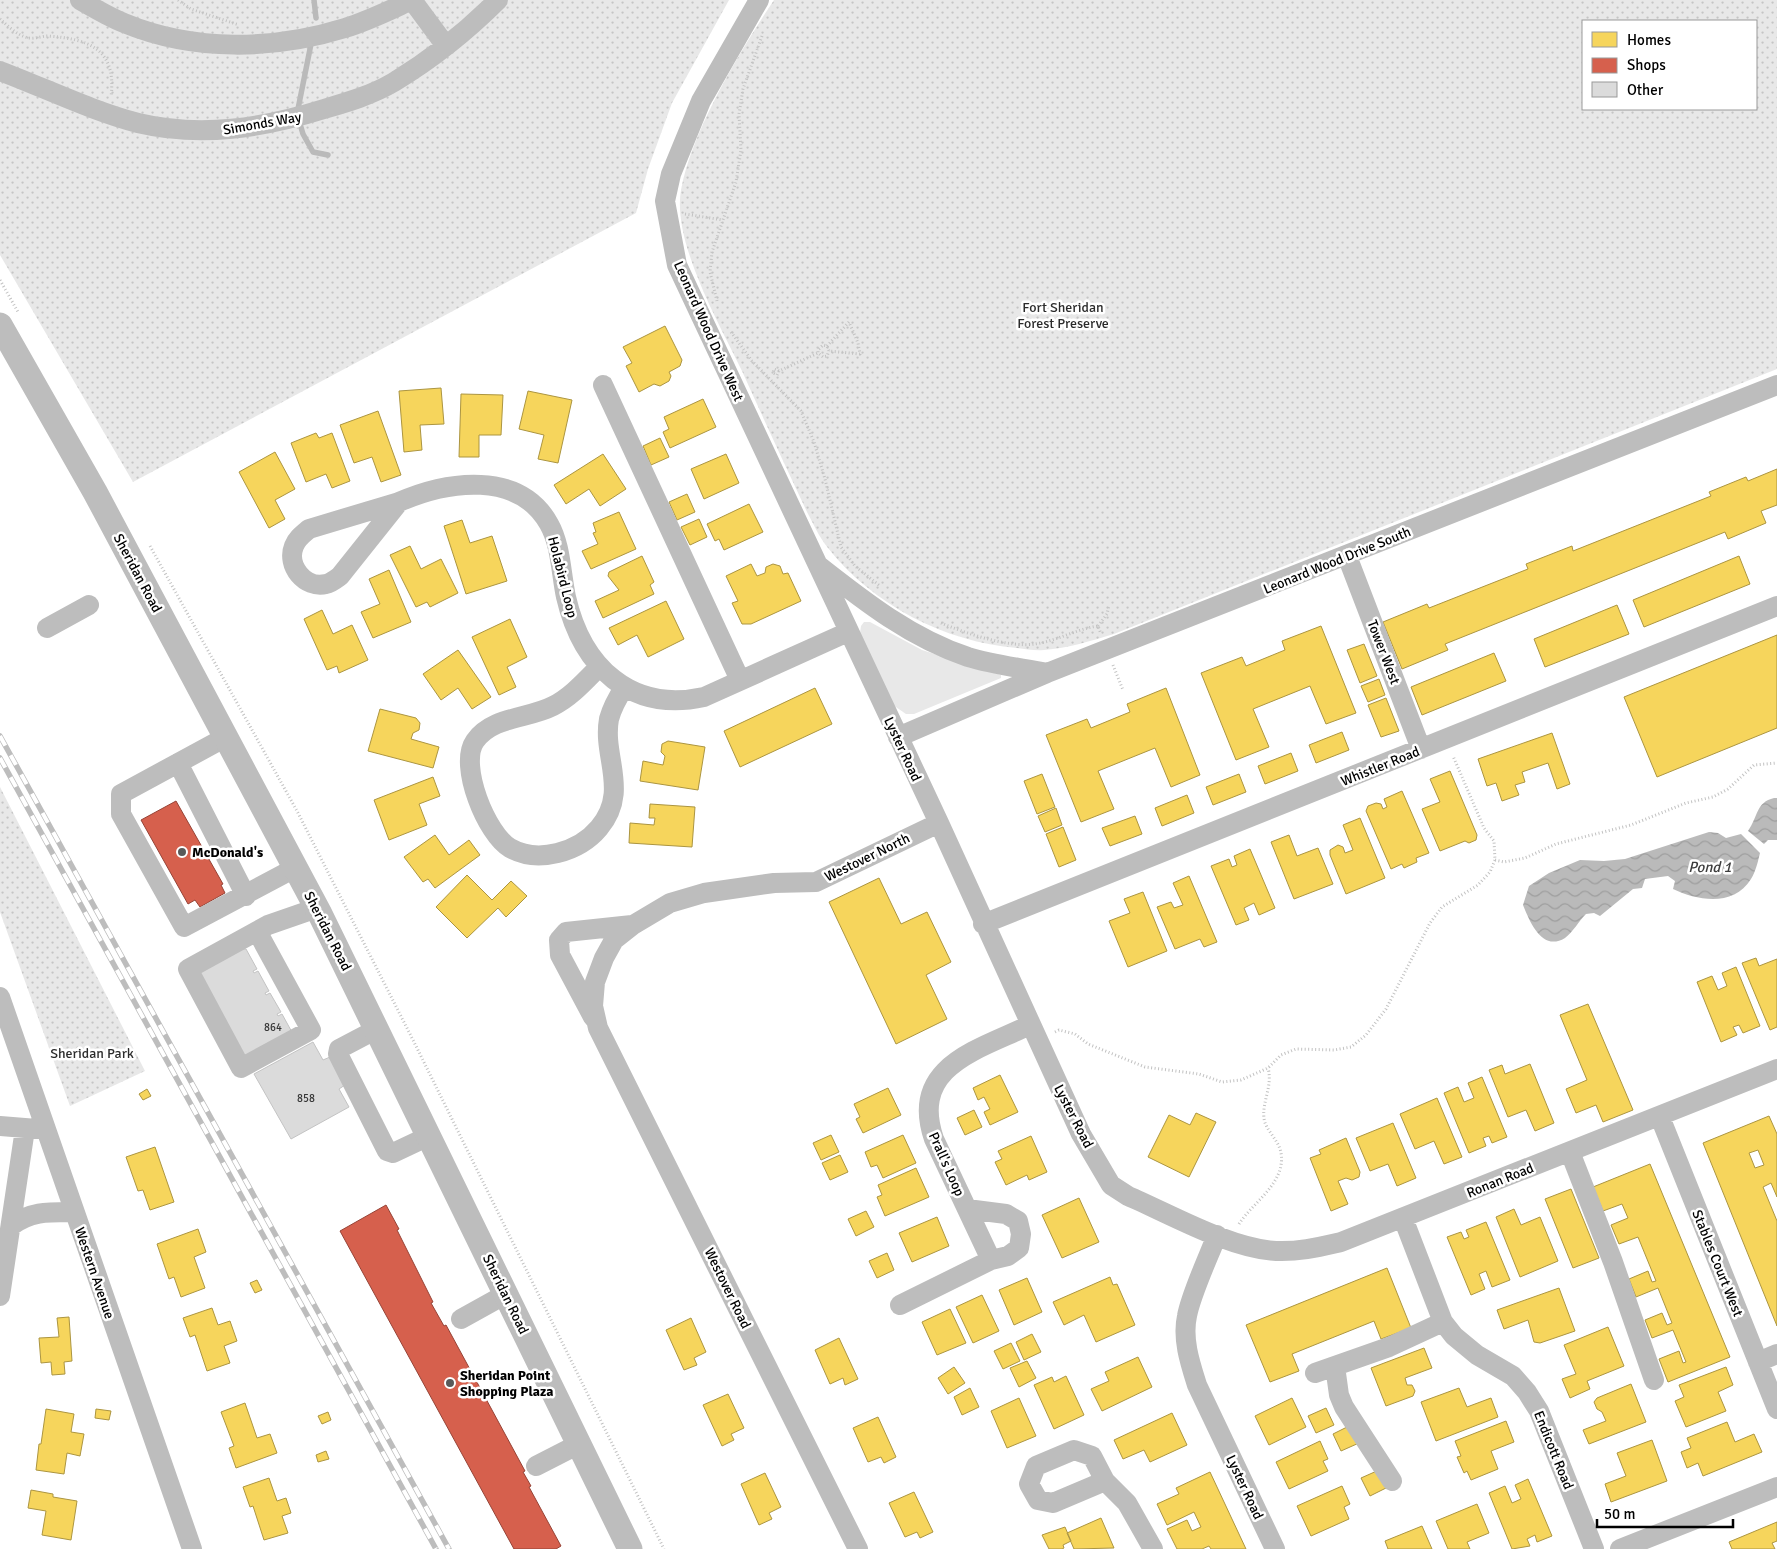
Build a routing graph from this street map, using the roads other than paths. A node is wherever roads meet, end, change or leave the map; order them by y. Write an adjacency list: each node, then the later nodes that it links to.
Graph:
1 (80, 0): 2 (street)
2 (412, 0): 5 (street)
3 (498, 0): 5 (street, Simonds Way)
4 (759, 0): 12 (street, Leonard Wood Drive West)
5 (446, 46): 6 (street, Simonds Way)
6 (0, 71)
7 (0, 325): 21 (main road, Sheridan Road)
8 (603, 384): 19 (street)
9 (1777, 385): 11 (street, Leonard Wood Drive South)
10 (399, 502): 10 (street, Holabird Loop); 17 (street, Holabird Loop)
11 (1347, 556): 18 (street, Leonard Wood Drive South); 23 (street, Tower West)
12 (816, 564): 16 (street, Leonard Wood Drive West); 18 (street)
13 (89, 605): 15 (street)
14 (1777, 606): 23 (street, Whistler Road)
15 (47, 628)
16 (848, 632): 19 (street, Holabird Loop); 22 (street, Lyster Road)
17 (599, 667): 20 (street, Holabird Loop); 20 (street)
18 (1048, 674): 22 (street, Leonard Wood Drive South)
19 (740, 680): 20 (street, Holabird Loop)
20 (624, 688)
21 (226, 737): 24 (street); 26 (main road, Sheridan Road)
22 (898, 737): 25 (street, Lyster Road)
23 (1421, 749): 30 (street, Whistler Road)
24 (178, 763): 28 (street); 28 (street)
25 (939, 823): 27 (street, Westover North); 30 (street, Lyster Road)
26 (296, 868): 28 (street); 29 (main road, Sheridan Road)
27 (704, 893): 31 (street, Westover Road)
28 (246, 896)
29 (317, 908): 32 (street); 36 (main road, Sheridan Road)
30 (983, 924): 34 (street, Lyster Road)
31 (633, 925): 35 (street, Westover Road); 35 (street, Westover Road)
32 (256, 931): 32 (street)
33 (0, 997): 41 (street, Western Avenue)
34 (1030, 1025): 44 (street, Prall's Loop); 48 (street, Lyster Road)
35 (598, 1028): 68 (street, Westover Road)
36 (377, 1030): 42 (main road, Sheridan Road); 42 (street)
37 (1777, 1069): 38 (street, Ronan Road)
38 (1660, 1117): 43 (street, Ronan Road); 56 (street, Stables Court West)
39 (0, 1126): 40 (street)
40 (25, 1129): 41 (street); 47 (street)
41 (47, 1130): 45 (street, Western Avenue)
42 (429, 1136): 50 (main road, Sheridan Road)
43 (1570, 1152): 46 (street, Ronan Road); 59 (street)
44 (967, 1209): 49 (street, Prall's Loop); 49 (street, Prall's Loop)
45 (74, 1212): 47 (street); 66 (street, Western Avenue)
46 (1403, 1218): 48 (street, Ronan Road); 54 (street, Endicott Road)
47 (11, 1226): 51 (street)
48 (1223, 1238): 70 (street, Lyster Road)
49 (991, 1260): 52 (street, Prall's Loop)
50 (506, 1294): 53 (street); 61 (main road, Sheridan Road)
51 (0, 1296)
52 (900, 1304)
53 (461, 1319)
54 (1443, 1322): 57 (street); 71 (street, Endicott Road)
55 (1777, 1354): 56 (street)
56 (1758, 1362): 60 (street, Stables Court West)
57 (1335, 1366): 58 (street); 64 (street)
58 (1315, 1373)
59 (1654, 1380)
60 (1777, 1409)
61 (579, 1444): 62 (street); 67 (main road, Sheridan Road)
62 (536, 1466)
63 (1105, 1481): 69 (street)
64 (1392, 1481)
65 (1777, 1487): 72 (street)
66 (192, 1549)
67 (630, 1549)
68 (858, 1549)
69 (1153, 1549)
70 (1275, 1549)
71 (1594, 1549)
72 (1620, 1549)

